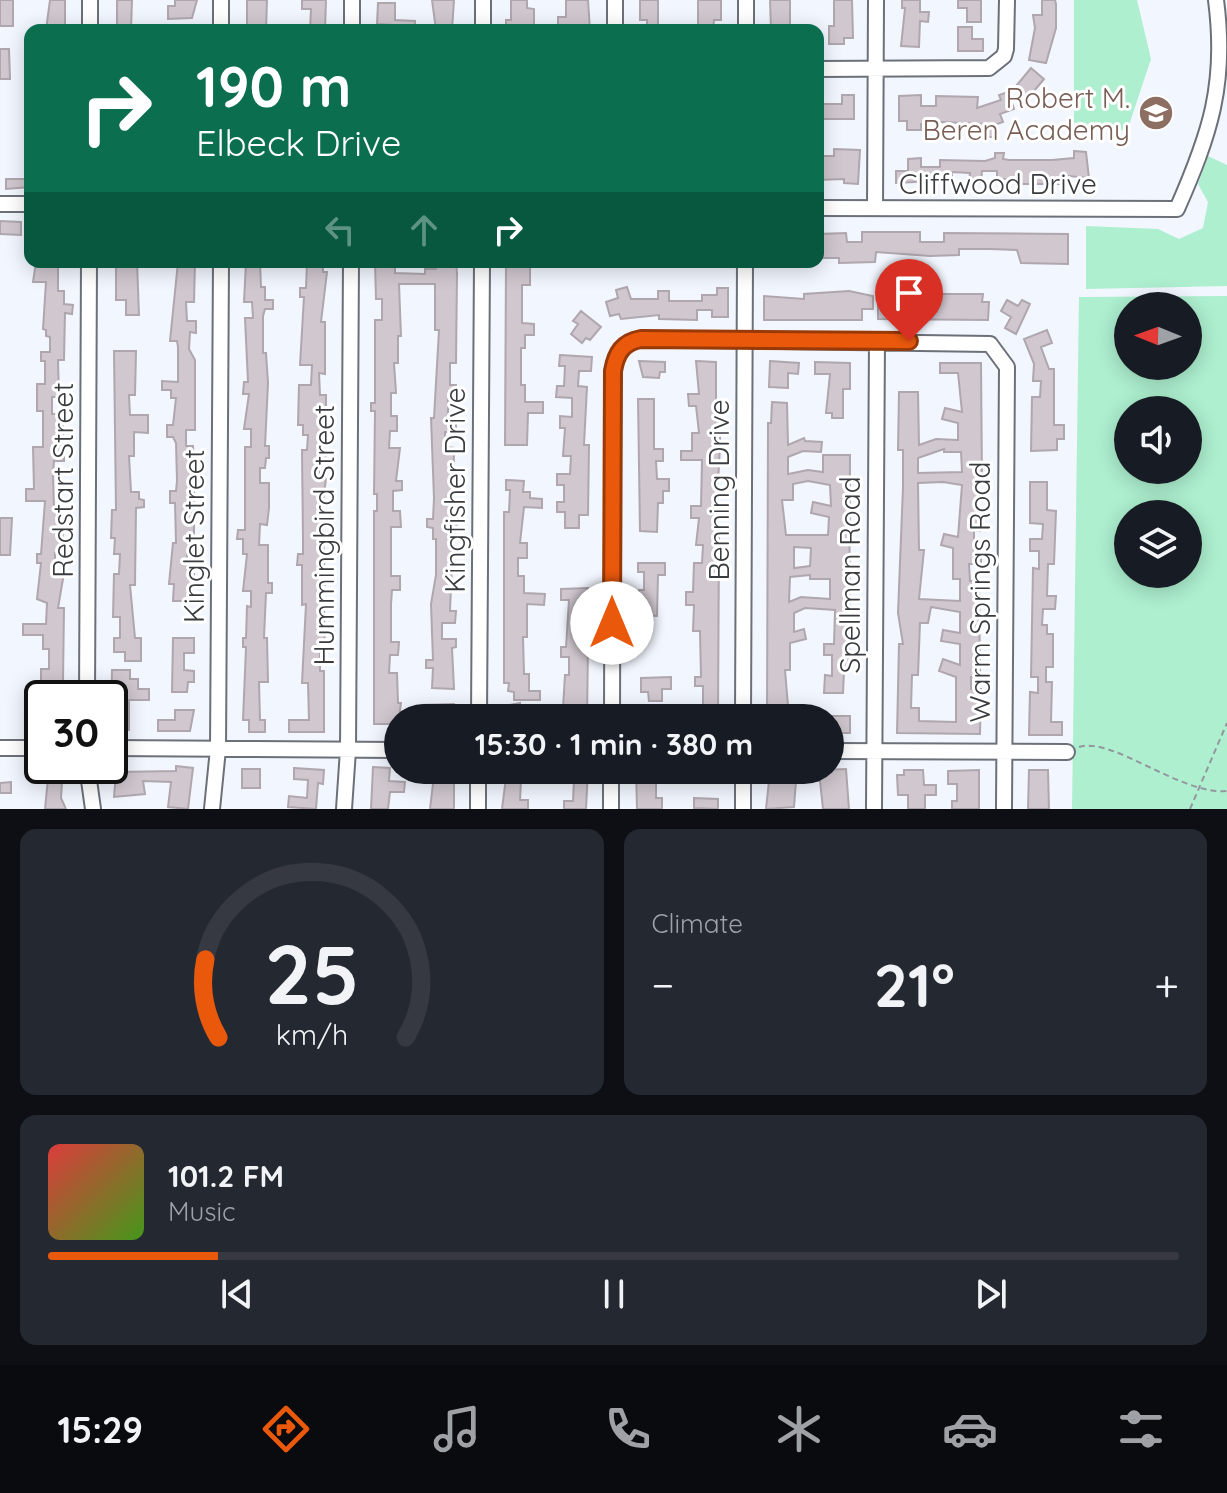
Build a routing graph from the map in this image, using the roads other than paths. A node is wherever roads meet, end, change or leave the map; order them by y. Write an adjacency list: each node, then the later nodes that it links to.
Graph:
1 (90, 0): 10 (street)
2 (221, 0): 11 (street)
3 (352, 0): 12 (street)
4 (483, 0): 13 (street)
5 (615, 0): 14 (street)
6 (746, 0): 15 (street)
7 (876, 0): 17 (street)
8 (1007, 0): 17 (street)
9 (1216, 0): 21 (street, Cliffwood Drive)
10 (90, 24)
11 (221, 24)
12 (352, 24)
13 (483, 24)
14 (615, 24)
15 (746, 24)
16 (824, 69): 17 (street)
17 (876, 70): 21 (street)
18 (0, 204): 19 (street)
19 (24, 204)
20 (824, 208): 21 (street, Cliffwood Drive)
21 (875, 208)
22 (89, 268): 29 (street, Redstart Street)
23 (221, 268): 36 (street, Kinglet Street)
24 (351, 268): 37 (street, Hummingbird Street)
25 (482, 268): 30 (street, Kingfisher Drive)
26 (745, 268): 27 (street, Benning Drive)
27 (745, 341): 28 (street); 31 (street); 32 (street, Benning Drive)
28 (877, 341): 40 (street, Spellman Road); 41 (street, Warm Springs Road)
29 (87, 680)
30 (479, 704)
31 (612, 704)
32 (743, 704)
33 (0, 748): 34 (street)
34 (24, 748)
35 (128, 748): 36 (street)
36 (218, 749): 37 (street); 48 (street, Kinglet Street)
37 (348, 750): 38 (street); 49 (street, Hummingbird Street)
38 (384, 750)
39 (844, 751): 40 (street)
40 (874, 751): 41 (street); 53 (street, Spellman Road)
41 (1004, 752): 42 (street); 54 (street, Warm Springs Road)
42 (1067, 752)
43 (90, 784): 47 (street)
44 (478, 784): 50 (street)
45 (611, 784): 51 (street)
46 (743, 784): 52 (street)
47 (93, 809)
48 (212, 809)
49 (344, 809)
50 (478, 809)
51 (611, 809)
52 (743, 809)
53 (874, 809)
54 (1004, 809)

